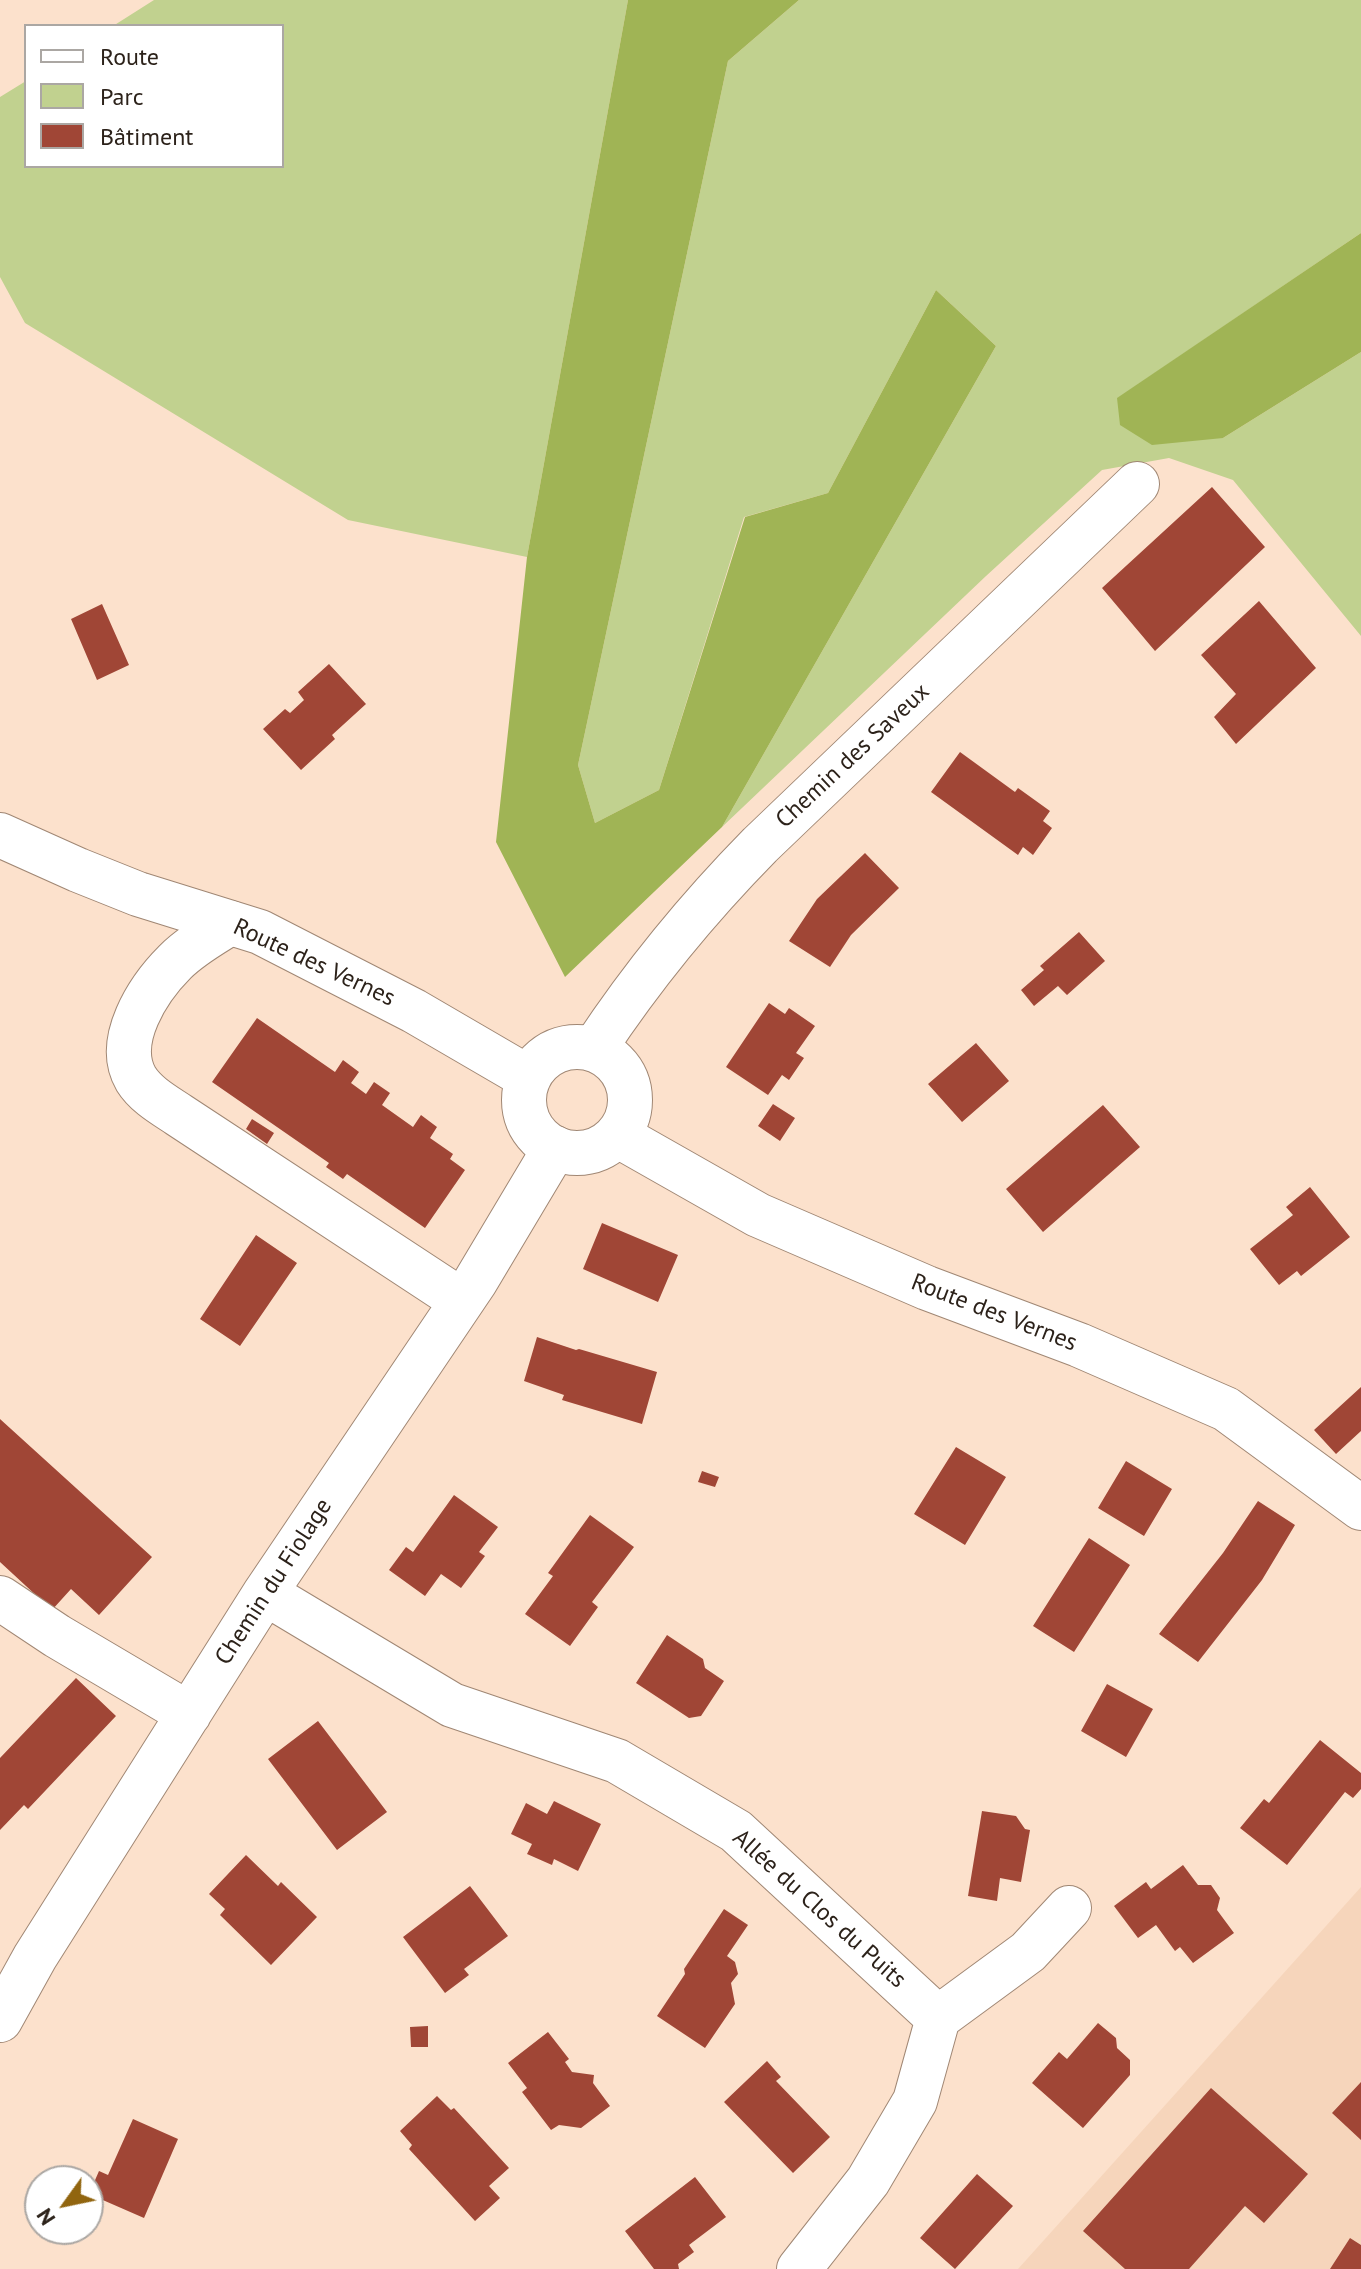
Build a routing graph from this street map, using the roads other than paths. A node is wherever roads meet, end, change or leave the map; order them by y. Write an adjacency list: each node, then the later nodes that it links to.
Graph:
1 (1137, 484): 5 (street, Chemin des Saveux)
2 (0, 812): 4 (street)
3 (0, 835): 4 (street, Route des Vernes)
4 (245, 928): 6 (street, Route des Vernes); 9 (street)
5 (594, 1049): 6 (street); 7 (street)
6 (529, 1078): 8 (street)
7 (617, 1135): 8 (street); 10 (street, Route des Vernes)
8 (555, 1148): 9 (street, Chemin du Fiolage)
9 (462, 1301): 11 (street, Chemin du Fiolage)
10 (1361, 1508)
11 (265, 1593): 13 (street, Chemin du Fiolage); 15 (street, Allée du Clos du Puits)
12 (0, 1598): 13 (street)
13 (189, 1714): 16 (street, Chemin du Fiolage)
14 (1069, 1908): 15 (street)
15 (938, 2018): 17 (street)
16 (0, 2020)
17 (799, 2269)

